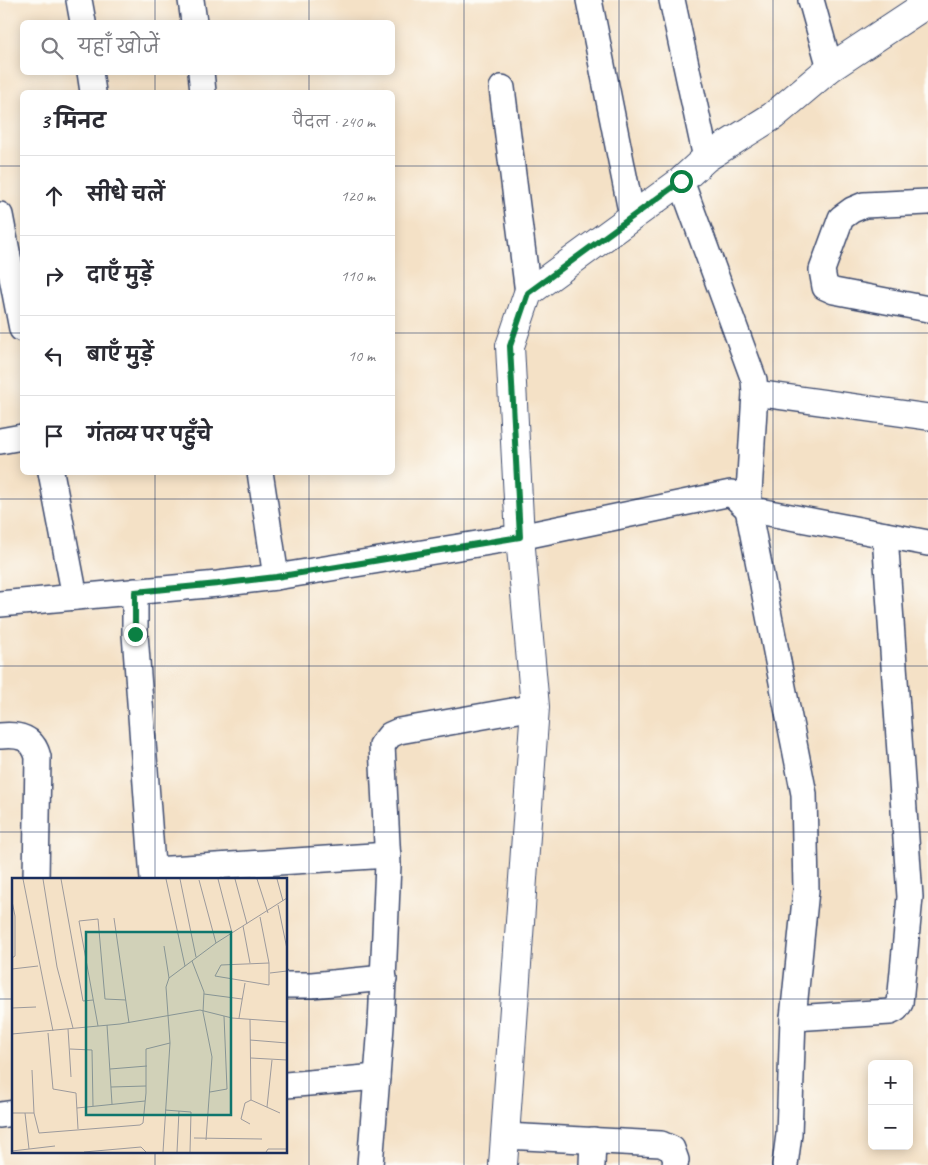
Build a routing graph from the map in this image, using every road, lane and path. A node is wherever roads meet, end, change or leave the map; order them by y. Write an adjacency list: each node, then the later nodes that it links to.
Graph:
1 (80, 0): 7 (street)
2 (192, 0): 8 (street)
3 (589, 0): 19 (street)
4 (672, 0): 15 (street)
5 (811, 0): 9 (street)
6 (928, 3): 9 (street)
7 (83, 20)
8 (194, 20)
9 (830, 68): 15 (street)
10 (90, 75): 13 (street)
11 (200, 75): 14 (street)
12 (502, 88): 20 (street)
13 (92, 90)
14 (203, 90)
15 (706, 158): 16 (street)
16 (681, 181): 19 (street); 23 (street)
17 (928, 202): 21 (street)
18 (0, 215): 22 (street)
19 (632, 216): 20 (street)
20 (528, 293): 31 (street)
21 (928, 309)
22 (20, 319)
23 (755, 393): 24 (street); 29 (street)
24 (928, 417)
25 (20, 437): 26 (street)
26 (0, 441)
27 (52, 475): 35 (street)
28 (260, 475): 33 (street)
29 (748, 508): 30 (street); 31 (street); 44 (street)
30 (885, 535): 32 (street); 44 (street)
31 (520, 537): 33 (street); 37 (street)
32 (928, 543)
33 (276, 577): 34 (street)
34 (135, 592): 35 (street); 40 (street)
35 (75, 597): 36 (street)
36 (0, 604)
37 (535, 707): 39 (street); 47 (street)
38 (0, 736): 41 (street)
39 (388, 855): 40 (street); 42 (street)
40 (154, 874)
41 (36, 878)
42 (384, 978): 43 (street); 45 (street)
43 (288, 985)
44 (793, 1018): 53 (street)
45 (377, 1077): 46 (street); 49 (street)
46 (288, 1084)
47 (505, 1136): 48 (street); 50 (street)
48 (593, 1140): 51 (street); 52 (street)
49 (370, 1165)
50 (503, 1165)
51 (592, 1165)
52 (675, 1165)
53 (785, 1165)

